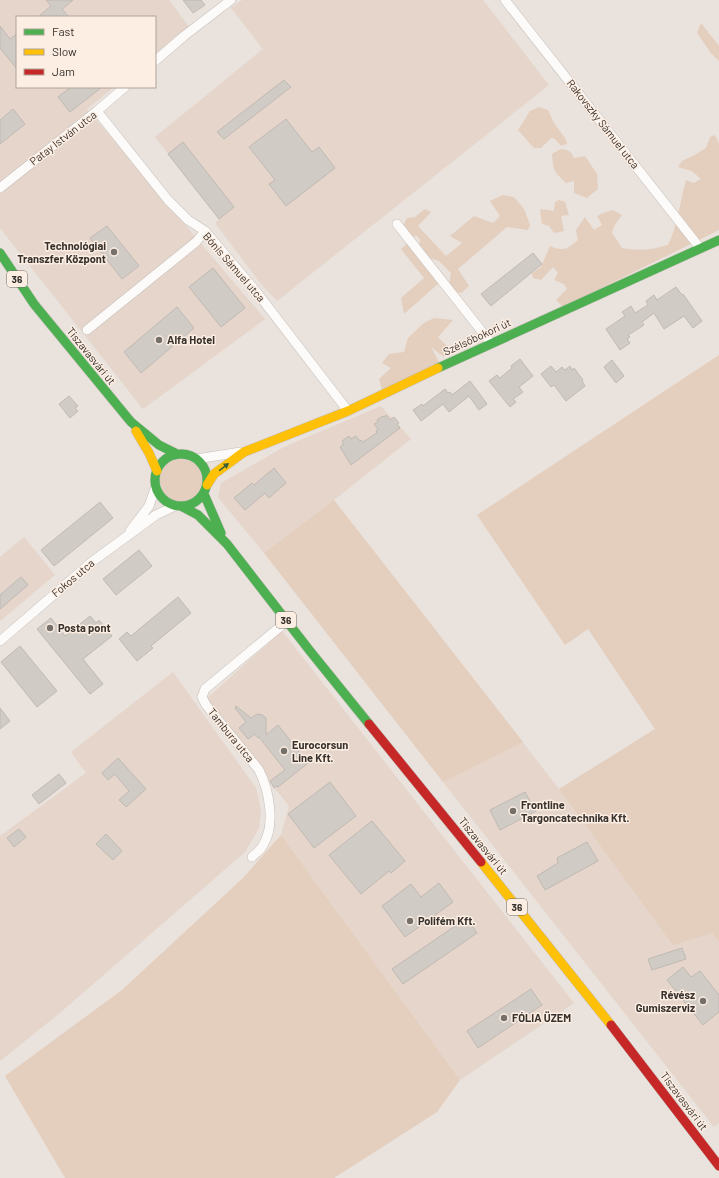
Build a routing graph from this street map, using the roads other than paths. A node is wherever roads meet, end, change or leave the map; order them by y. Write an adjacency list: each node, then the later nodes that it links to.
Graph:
1 (231, 0): 3 (street)
2 (504, 0): 10 (street, Rakovszky Sámuel utca)
3 (156, 60)
4 (124, 88): 5 (street, Patay István utca)
5 (97, 111): 6 (street, Patay István utca); 8 (street, Bónis Sámuel utca)
6 (0, 188)
7 (397, 224): 15 (street)
8 (205, 231): 14 (street); 16 (street, Bónis Sámuel utca)
9 (719, 240): 10 (main road, Szélsőbokori út)
10 (700, 248): 15 (main road, Szélsőbokori út)
11 (0, 253): 13 (main road, Tiszavasvári út / 36)
12 (0, 268): 13 (main road, Tiszavasvári út / 36)
13 (34, 304): 17 (main road, Tiszavasvári út / 36)
14 (87, 330)
15 (491, 343): 16 (main road, Szélsőbokori út)
16 (348, 411): 18 (main road, Szélsőbokori út)
17 (131, 422): 19 (main road, 36); 21 (main road, 36)
18 (244, 452): 20 (street); 23 (main road, Szélsőbokori út, one-way to 18)
19 (177, 454): 20 (main road, 36); 21 (main road)
20 (196, 459): 23 (main road, 36)
21 (157, 470): 22 (main road, 36)
22 (156, 486): 24 (main road, 36); 25 (street)
23 (205, 489): 24 (main road); 26 (main road, 36)
24 (178, 506): 25 (street, Fokos utca); 26 (main road, 36)
25 (125, 538): 28 (street, Fokos utca)
26 (226, 544): 27 (main road, Tiszavasvári út / 36)
27 (287, 621): 29 (street, Tambura utca); 30 (main road, Tiszavasvári út / 36)
28 (0, 641)
29 (252, 857)
30 (719, 1166)

